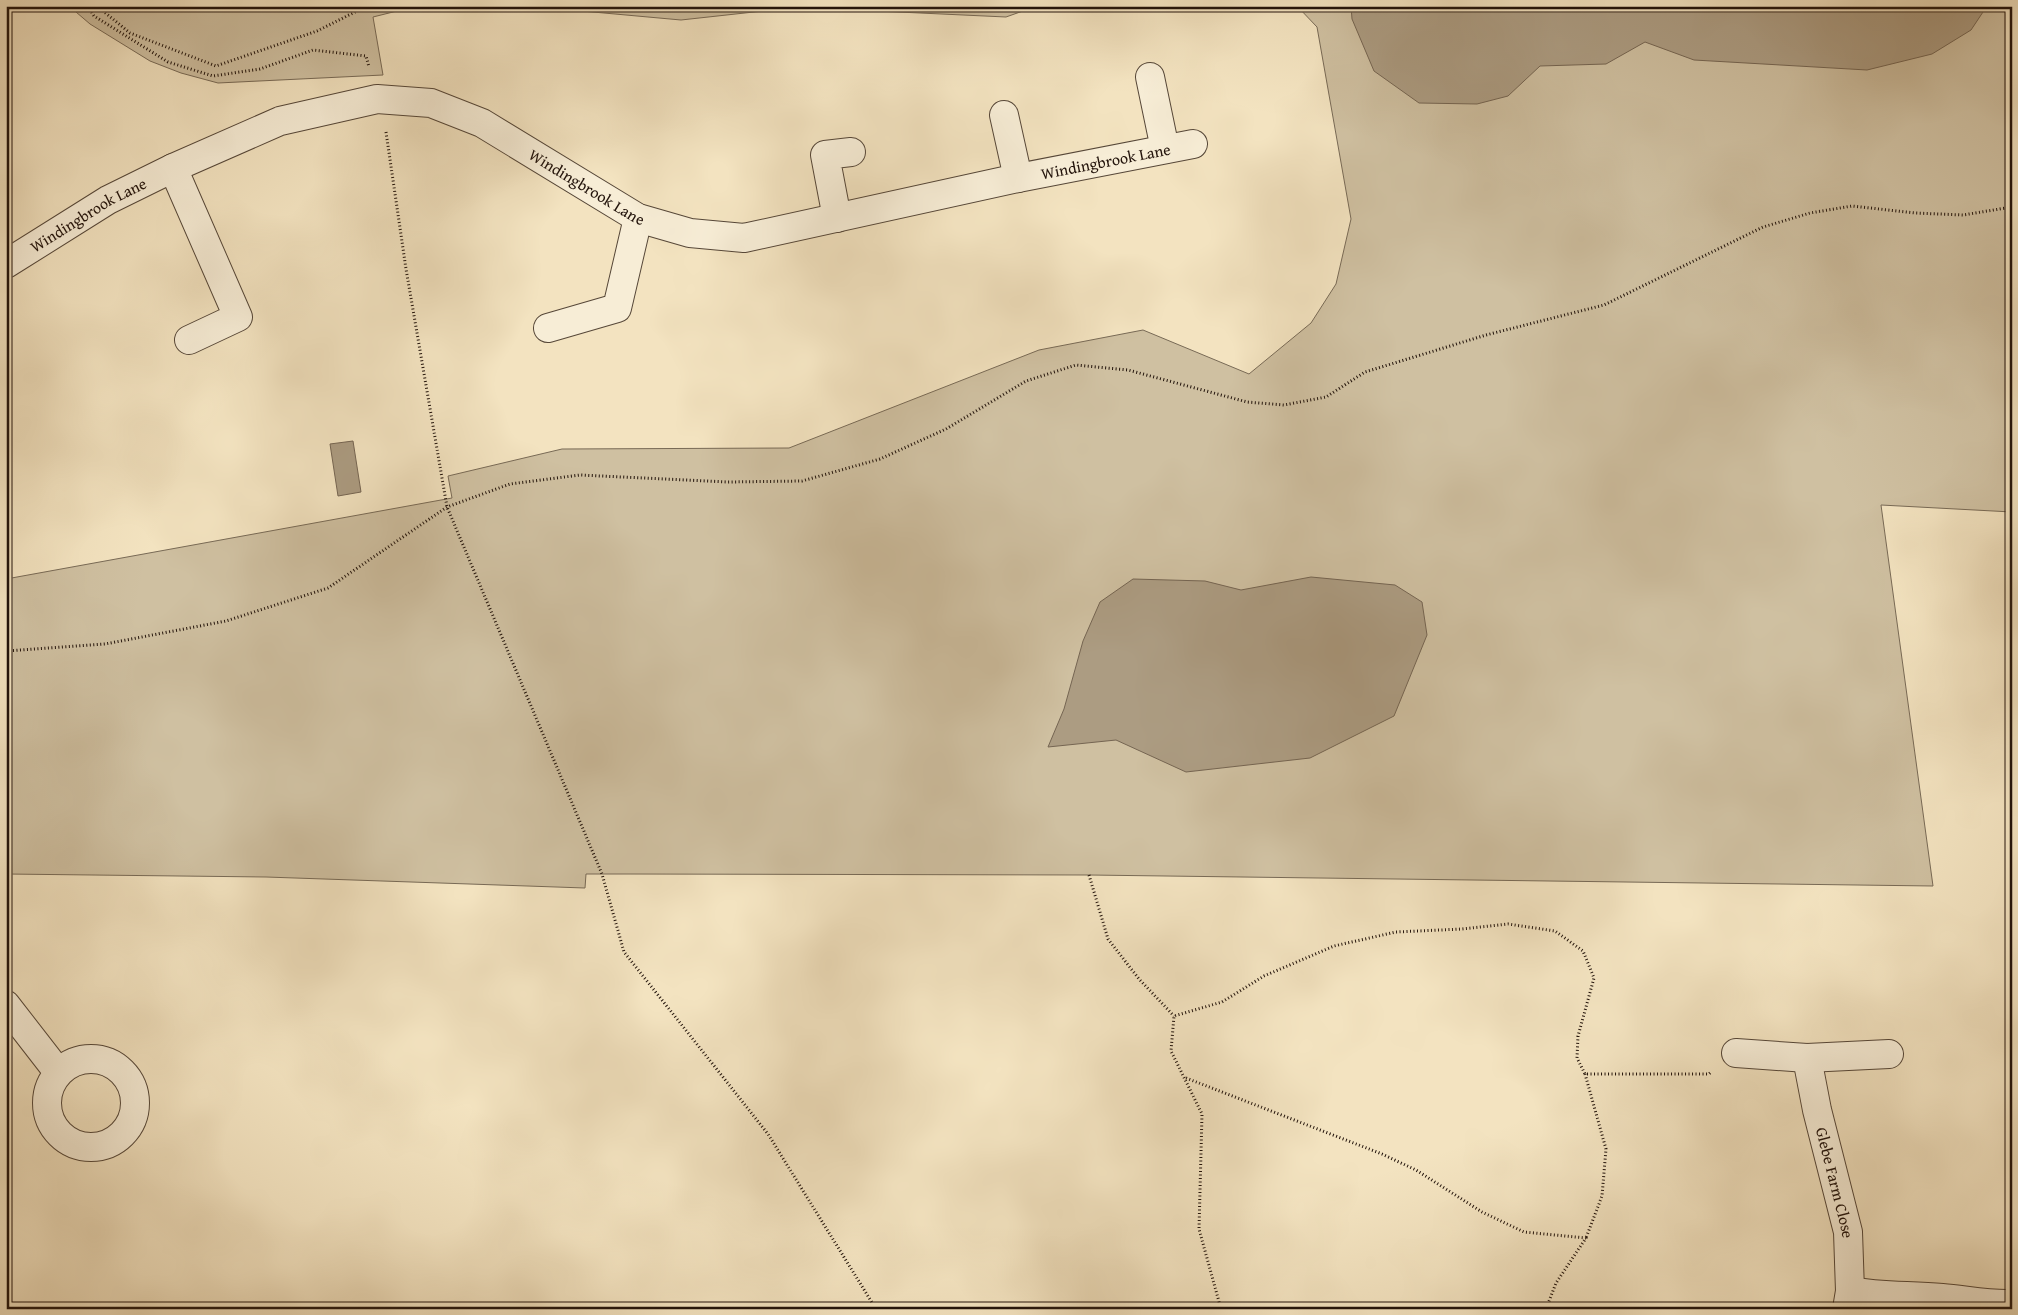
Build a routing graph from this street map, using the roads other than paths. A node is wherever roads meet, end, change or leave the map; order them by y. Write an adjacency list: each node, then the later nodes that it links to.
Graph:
1 (1150, 77): 4 (street)
2 (1004, 115): 7 (street, Windingbrook Lane)
3 (1193, 144): 4 (street, Windingbrook Lane)
4 (1165, 149): 7 (street, Windingbrook Lane)
5 (851, 152): 9 (street)
6 (173, 168): 8 (street, Windingbrook Lane); 10 (street, Windingbrook Lane); 12 (street)
7 (1018, 178): 9 (street, Windingbrook Lane)
8 (638, 218): 9 (street, Windingbrook Lane); 11 (street)
9 (837, 218)
10 (6, 264)
11 (548, 328)
12 (189, 340)
13 (6, 1005): 17 (street)
14 (1736, 1053): 16 (street)
15 (1889, 1054): 16 (street)
16 (1807, 1058): 18 (street, Glebe Farm Close)
17 (58, 1072)
18 (1848, 1300): 19 (street)
19 (2012, 1304)

